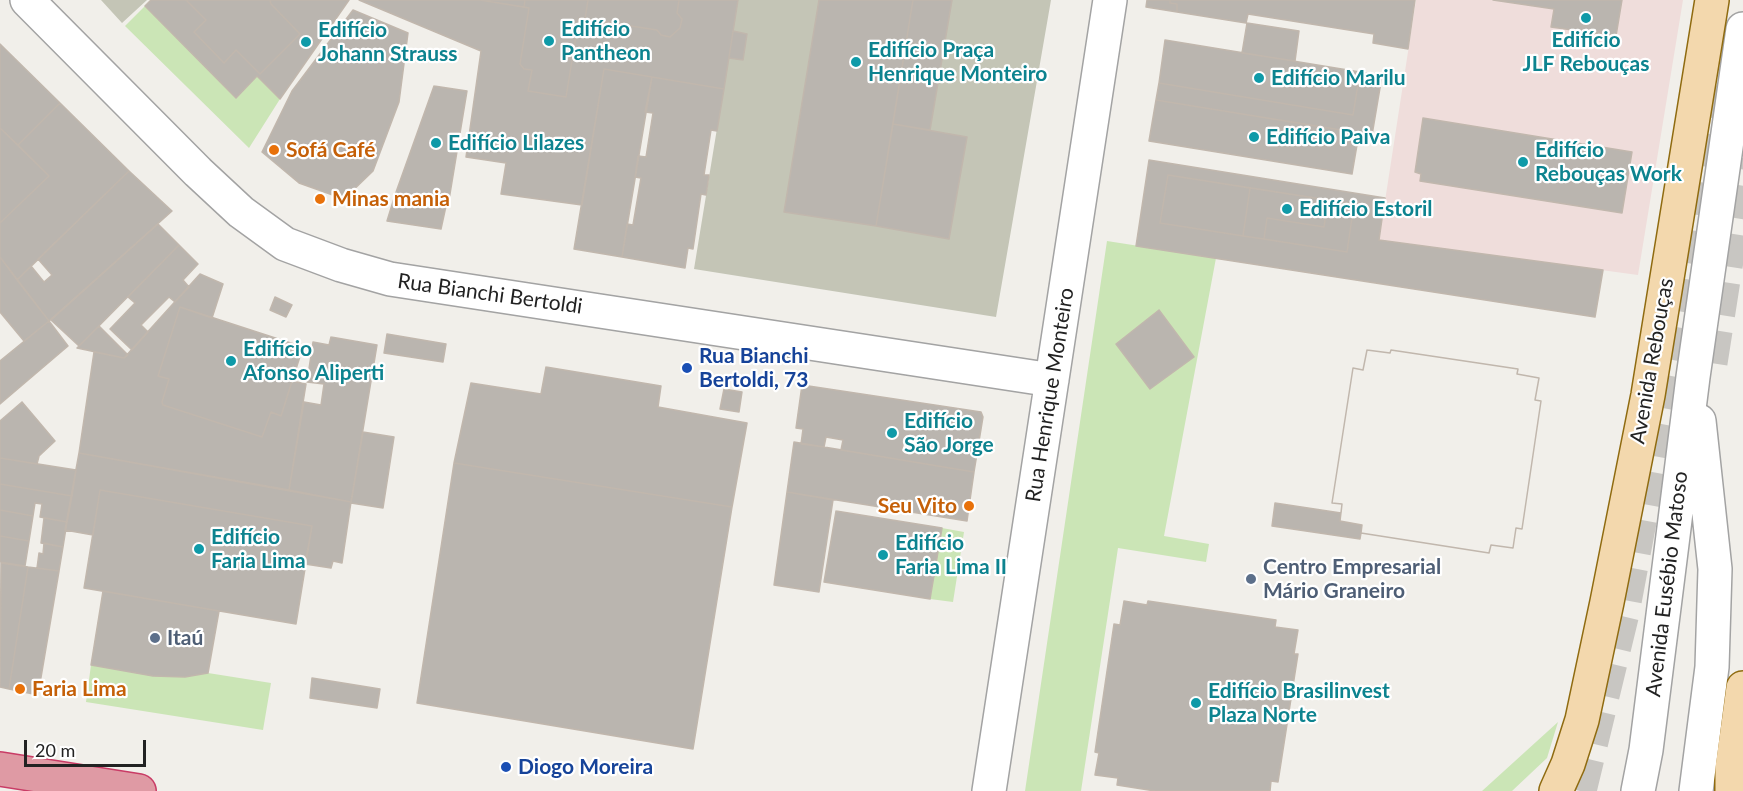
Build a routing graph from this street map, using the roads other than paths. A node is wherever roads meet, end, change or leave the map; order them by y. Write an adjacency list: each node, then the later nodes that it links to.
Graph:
1 (27, 0): 6 (street, Rua Bianchi Bertoldi)
2 (1110, 0): 6 (street, Rua Henrique Monteiro)
3 (1712, 0): 12 (main road, Avenida Rebouças)
4 (1743, 29): 5 (street, Avenida Eusébio Matoso)
5 (1693, 377): 13 (street, Avenida Eusébio Matoso); 14 (street, Avenida Eusébio Matoso)
6 (1052, 380): 11 (street, Rua Henrique Monteiro)
7 (1743, 688): 15 (main road)
8 (0, 770): 9 (highway)
9 (88, 787): 10 (highway)
10 (140, 791)
11 (989, 791)
12 (1556, 791)
13 (1638, 791)
14 (1696, 791)
15 (1732, 791)

